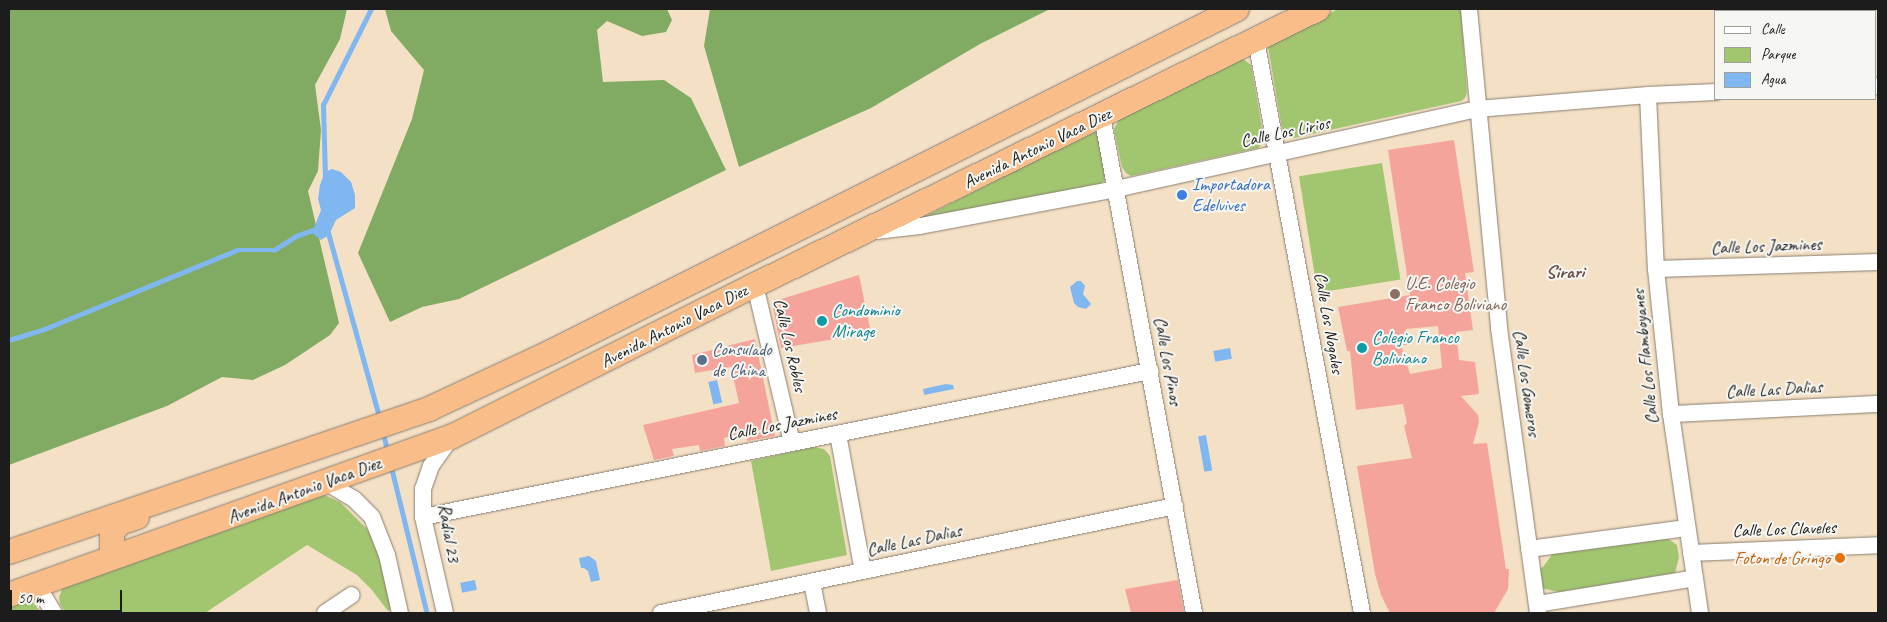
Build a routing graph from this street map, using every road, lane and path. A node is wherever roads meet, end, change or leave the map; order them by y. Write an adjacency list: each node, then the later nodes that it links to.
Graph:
1 (1237, 9): 14 (highway, Avenida Antonio Vaca Diez)
2 (1318, 9): 4 (highway, Avenida Antonio Vaca Diez)
3 (1469, 9): 7 (street, Calle Los Gomeros)
4 (1256, 40): 8 (highway, Avenida Antonio Vaca Diez); 9 (street, Calle Los Nogales)
5 (1714, 92): 6 (street, Calle Los Lirios)
6 (1648, 95): 7 (street, Calle Los Lirios); 13 (street, Calle Los Flamboyanes)
7 (1477, 109): 9 (street, Calle Los Lirios); 29 (street, Calle Los Gomeros)
8 (1102, 116): 10 (street, Calle Los Pinos); 11 (highway, Avenida Antonio Vaca Diez)
9 (1277, 154): 10 (street, Calle Los Lirios); 47 (street, Calle Los Nogales)
10 (1116, 189): 11 (street, Calle Los Lirios); 17 (street, Calle Los Pinos)
11 (865, 233): 15 (highway, Avenida Antonio Vaca Diez)
12 (1878, 262): 13 (street, Calle Los Jazmines)
13 (1656, 269): 19 (street, Calle Los Flamboyanes)
14 (704, 274): 16 (highway); 23 (highway, Avenida Antonio Vaca Diez)
15 (755, 285): 16 (highway, Avenida Antonio Vaca Diez); 22 (street, Calle Los Robles)
16 (665, 330): 21 (highway, Avenida Antonio Vaca Diez)
17 (1150, 371): 20 (street, Calle Los Jazmines); 25 (street, Calle Los Pinos)
18 (1878, 404): 19 (street, Calle Las Dalias)
19 (1671, 414): 27 (street, Calle Los Flamboyanes)
20 (838, 434): 22 (street, Calle Los Jazmines); 33 (street)
21 (451, 437): 24 (highway, Avenida Antonio Vaca Diez); 26 (street, Radial 23)
22 (792, 443): 26 (street, Calle Los Jazmines)
23 (217, 479): 30 (highway, Avenida Antonio Vaca Diez); 32 (highway)
24 (327, 483): 32 (highway, Avenida Antonio Vaca Diez); 42 (street)
25 (1174, 506): 33 (street, Calle Las Dalias); 46 (street, Calle Los Pinos)
26 (423, 517): 43 (street, Radial 23)
27 (1687, 528): 29 (street); 31 (street, Calle Los Flamboyanes)
28 (1878, 545): 31 (street, Calle Los Claveles)
29 (1529, 549): 39 (street, Calle Los Gomeros)
30 (9, 552)
31 (1691, 552): 34 (street, Calle Los Flamboyanes)
32 (120, 555): 36 (highway, Avenida Antonio Vaca Diez)
33 (863, 571): 35 (street, Calle Las Dalias)
34 (1695, 578): 39 (street); 48 (street, Calle Los Flamboyanes)
35 (812, 582): 44 (street, Calle Las Dalias); 45 (street)
36 (37, 585): 37 (highway, Avenida Antonio Vaca Diez); 40 (street)
37 (9, 595)
38 (352, 595): 41 (street)
39 (1537, 609)
40 (54, 613)
41 (325, 613)
42 (400, 613)
43 (445, 613)
44 (661, 613)
45 (818, 613)
46 (1194, 613)
47 (1362, 613)
48 (1700, 613)

